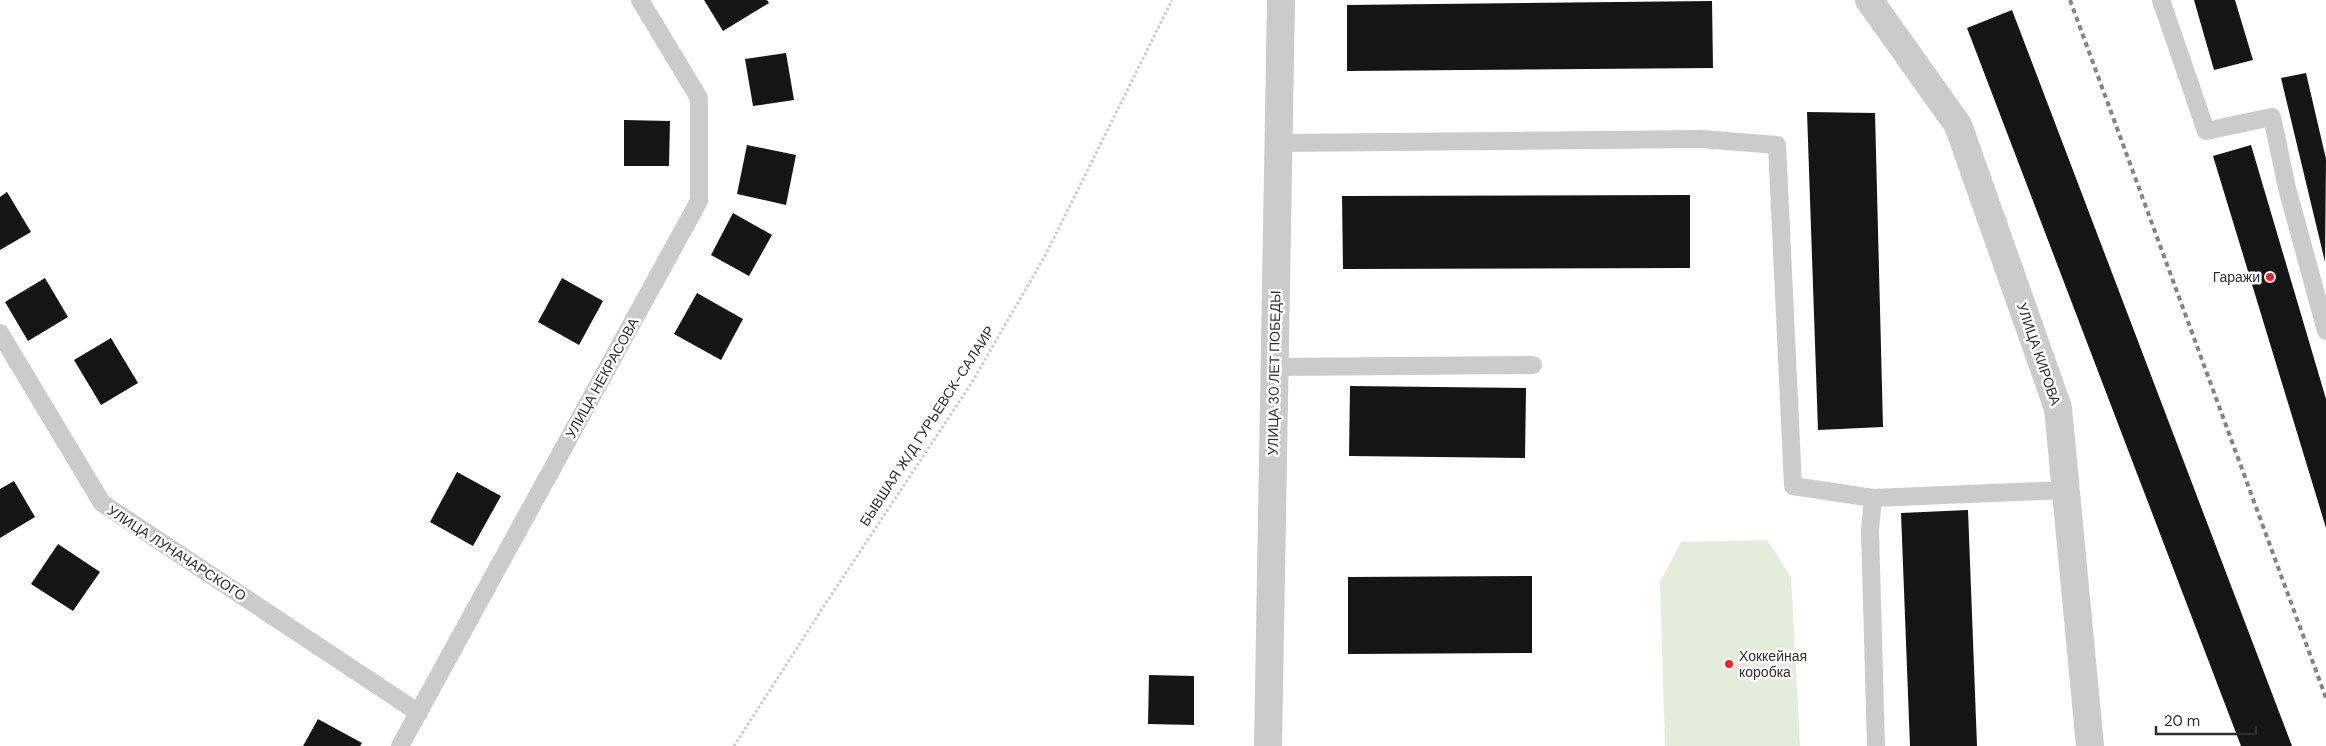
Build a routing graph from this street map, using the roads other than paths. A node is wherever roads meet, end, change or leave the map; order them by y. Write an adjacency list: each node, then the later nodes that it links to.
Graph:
1 (640, 0): 12 (lane, УЛИЦА НЕКРАСОВА)
2 (1281, 0): 5 (street, УЛИЦА 30 ЛЕТ ПОБЕДЫ)
3 (1869, 0): 10 (street, УЛИЦА КИРОВА)
4 (2160, 0): 6 (lane)
5 (1279, 143): 9 (street, УЛИЦА 30 ЛЕТ ПОБЕДЫ); 11 (lane)
6 (2326, 332)
7 (0, 333): 12 (lane, УЛИЦА ЛУНАЧАРСКОГО)
8 (1533, 365): 9 (lane)
9 (1274, 367): 14 (street, УЛИЦА 30 ЛЕТ ПОБЕДЫ)
10 (2066, 490): 11 (lane); 16 (street, УЛИЦА КИРОВА)
11 (1873, 498): 15 (lane)
12 (418, 713): 13 (lane, УЛИЦА НЕКРАСОВА)
13 (400, 746)
14 (1268, 746)
15 (1876, 746)
16 (2090, 746)

